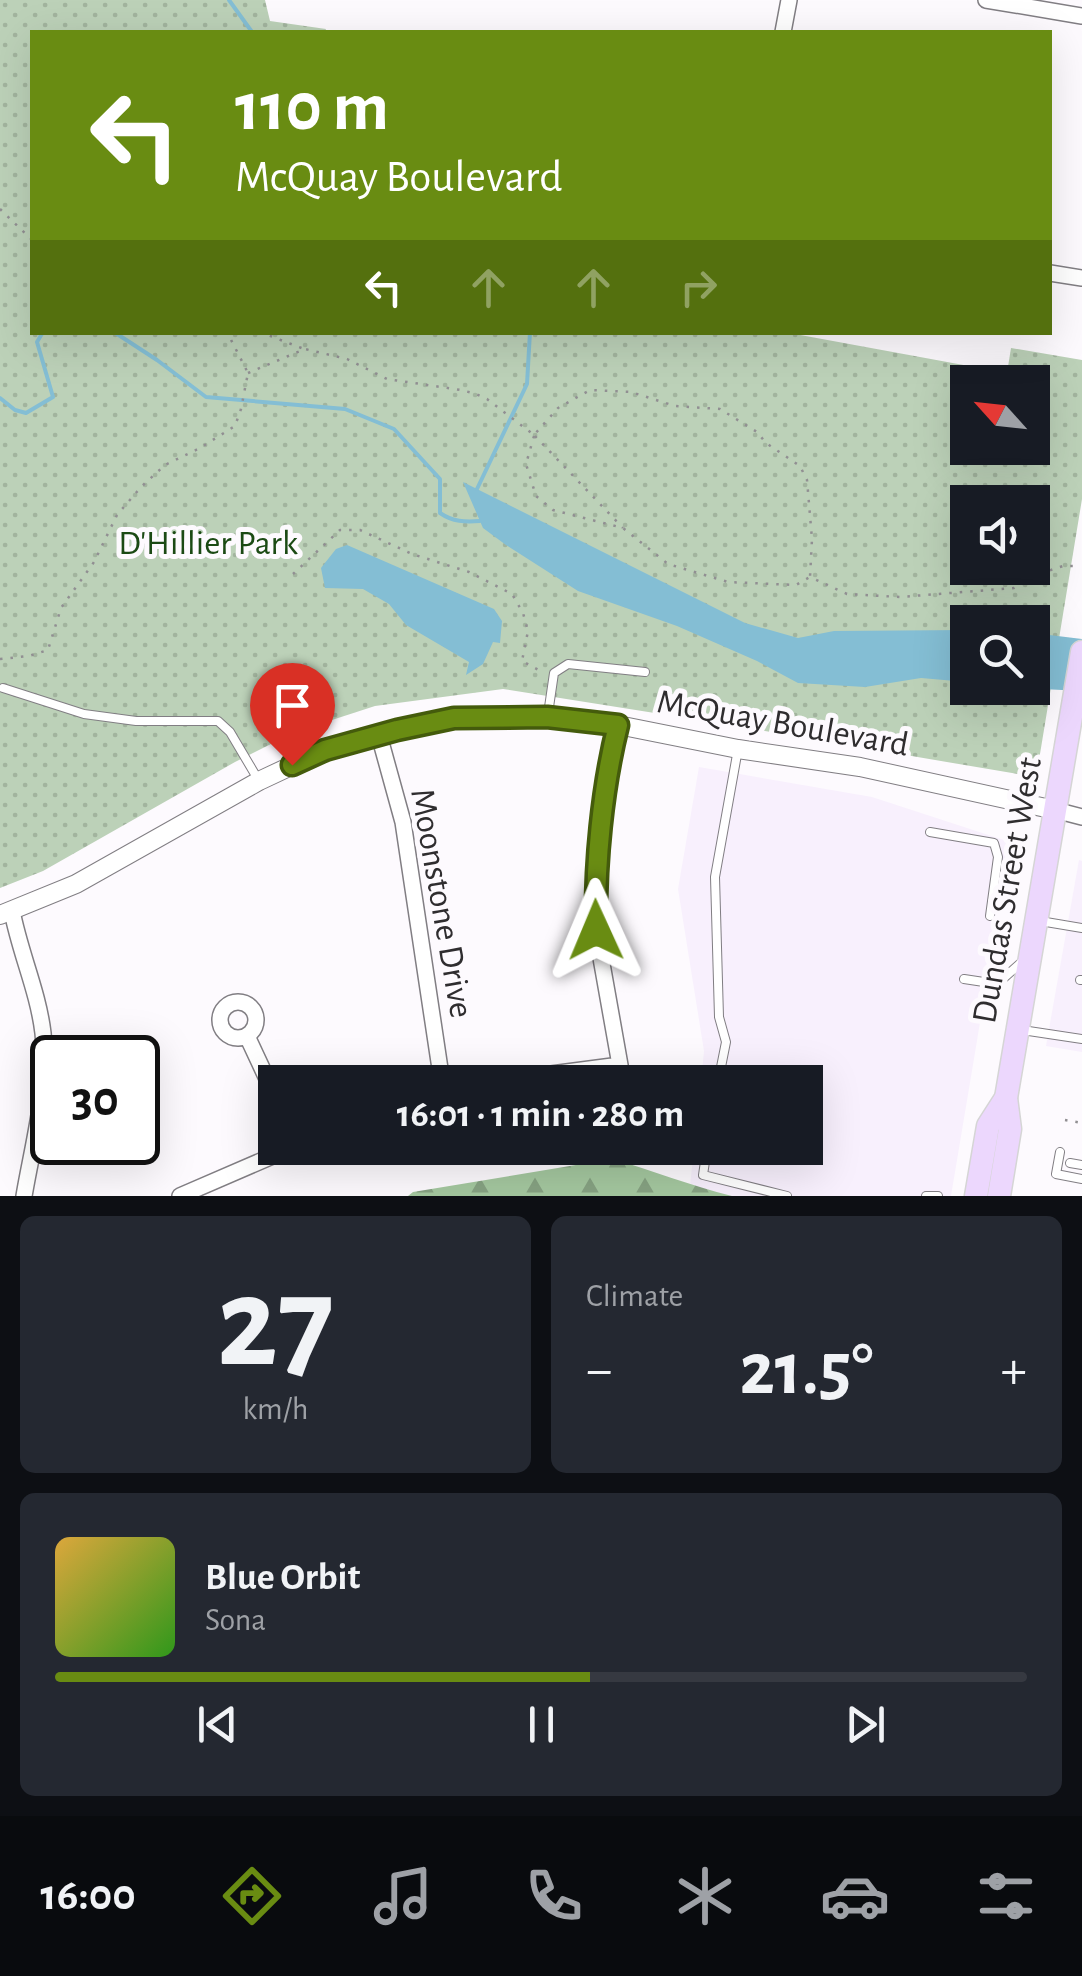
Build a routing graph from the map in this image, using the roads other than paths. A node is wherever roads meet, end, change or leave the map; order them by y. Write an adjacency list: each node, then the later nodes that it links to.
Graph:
1 (789, 0): 4 (street)
2 (986, 0): 3 (street)
3 (1082, 16)
4 (783, 30)
5 (1052, 273): 6 (street)
6 (1082, 278)
7 (1082, 652): 10 (main road, Dundas Street West)
8 (645, 672): 11 (lane)
9 (4, 688): 16 (lane)
10 (1076, 713): 15 (main road, Dundas Street West)
11 (547, 717): 12 (street, McQuay Boulevard); 13 (street, McQuay Boulevard)
12 (618, 725): 14 (street, McQuay Boulevard); 31 (street)
13 (379, 734): 16 (street, McQuay Boulevard); 30 (street, Moonstone Drive)
14 (738, 749): 17 (street, McQuay Boulevard); 32 (lane)
15 (1073, 760): 17 (main road, Dundas Street West)
16 (259, 781): 20 (street, McQuay Boulevard)
17 (1056, 810): 18 (street); 22 (main road, Dundas Street West)
18 (1082, 816)
19 (930, 832): 21 (lane)
20 (6, 913): 40 (street)
21 (990, 916)
22 (1036, 920): 23 (lane); 24 (main road, Dundas Street West)
23 (1082, 928)
24 (1030, 954): 25 (lane); 26 (main road, Dundas Street West)
25 (964, 978)
26 (1017, 1030): 28 (lane); 33 (main road, Dundas Street West)
27 (247, 1036): 29 (street)
28 (1082, 1039)
29 (261, 1065)
30 (439, 1065)
31 (613, 1065)
32 (721, 1065)
33 (1006, 1098): 45 (main road, Dundas Street West); 46 (main road, Dundas Street West)
34 (1060, 1152): 39 (lane)
35 (258, 1162): 41 (street)
36 (1070, 1163): 38 (lane)
37 (704, 1165): 42 (lane)
38 (1082, 1165)
39 (1082, 1179)
40 (24, 1196)
41 (180, 1196)
42 (786, 1196)
43 (926, 1196): 44 (lane)
44 (938, 1196)
45 (976, 1196)
46 (999, 1196)

